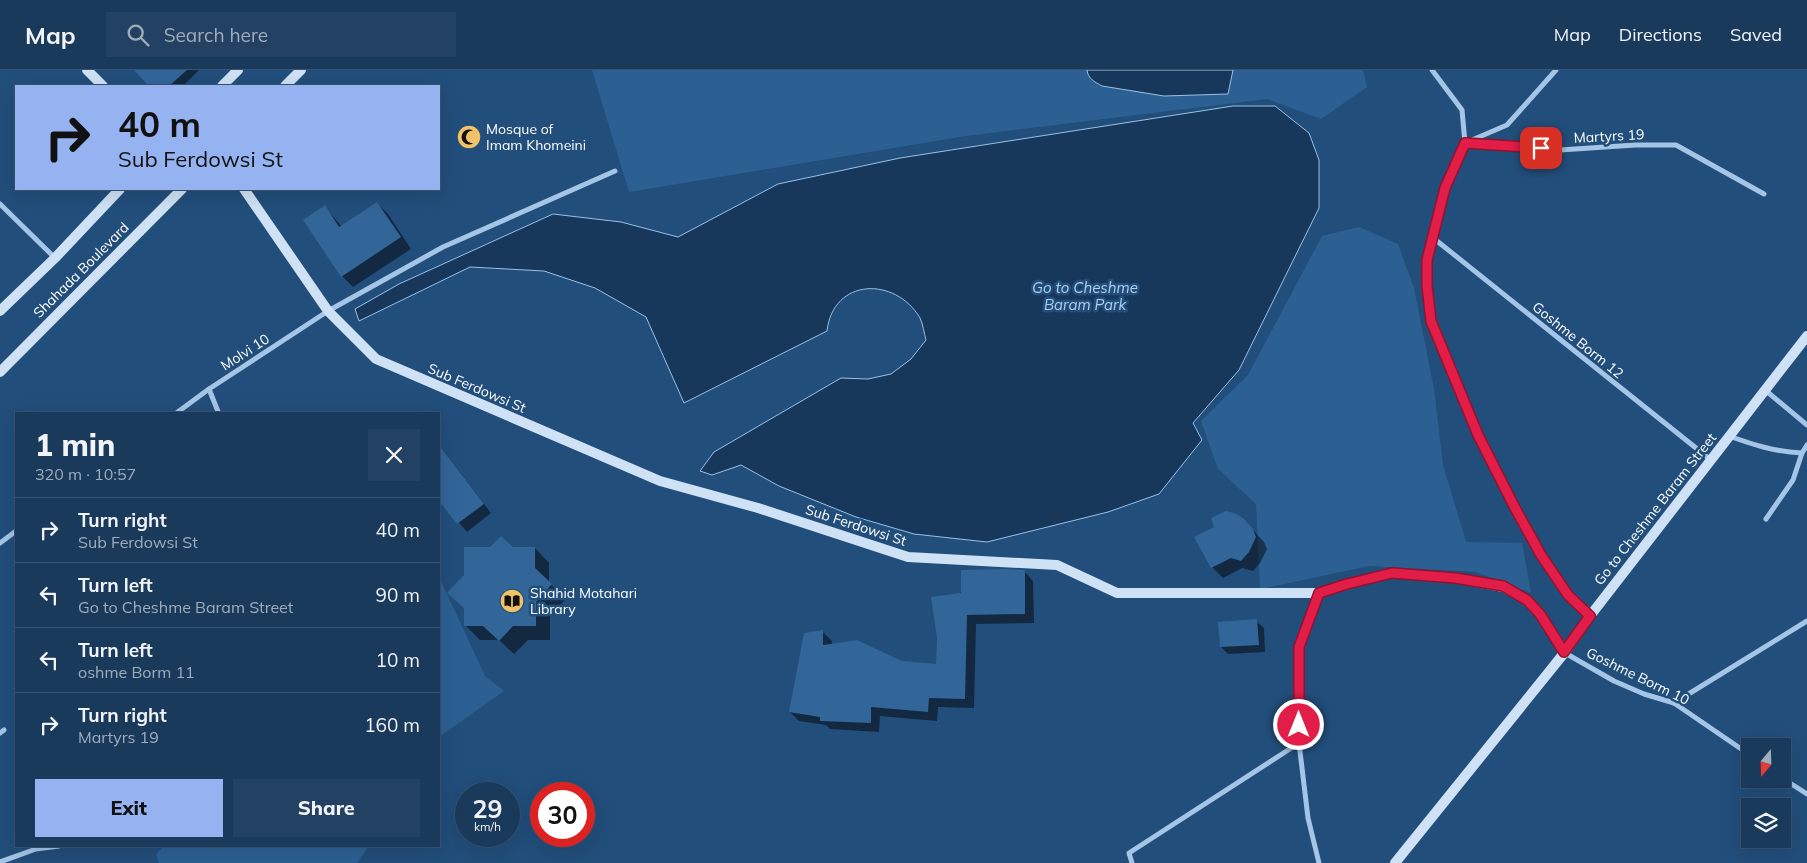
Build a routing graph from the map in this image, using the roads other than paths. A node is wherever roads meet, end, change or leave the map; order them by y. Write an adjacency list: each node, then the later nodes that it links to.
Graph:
1 (87, 70): 6 (street)
2 (238, 70): 7 (street)
3 (302, 70): 8 (street)
4 (1432, 70): 9 (street)
5 (1556, 70): 9 (street)
6 (102, 85)
7 (223, 85)
8 (286, 85)
9 (1465, 143): 14 (street, Martyrs 19); 16 (street)
10 (615, 171): 19 (street, Molvi 10)
11 (119, 190): 17 (street, Shahada Boulevard)
12 (181, 190): 21 (street, Shahada Boulevard)
13 (245, 190): 19 (street, Sub Ferdowsi St)
14 (1764, 194)
15 (0, 204): 17 (street)
16 (1432, 237): 30 (street, Goshme Borm 12); 35 (street)
17 (55, 258): 18 (street, Shahada Boulevard)
18 (0, 311)
19 (328, 311): 22 (street, Molvi 10); 34 (street, Sub Ferdowsi St)
20 (1807, 336): 23 (street, Go to Cheshme Baram Street)
21 (0, 372)
22 (209, 389): 24 (street, Molvi 10); 25 (street)
23 (1765, 390): 26 (street); 27 (street, Go to Cheshme Baram Street)
24 (178, 412)
25 (218, 412)
26 (1807, 425)
27 (1730, 436): 29 (street); 30 (street, Go to Cheshme Baram Street)
28 (1807, 445): 29 (street)
29 (1802, 453): 31 (street)
30 (1711, 460): 35 (street, Go to Cheshme Baram Street)
31 (1766, 518)
32 (15, 534): 33 (street)
33 (0, 543)
34 (1319, 593): 37 (street, Sub Ferdowsi St); 39 (street)
35 (1590, 616): 37 (street, Go to Cheshme Baram Street)
36 (1807, 621): 38 (street)
37 (1564, 652): 38 (street, Goshme Borm 10); 47 (street, Go to Cheshme Baram Street)
38 (1674, 703): 40 (street, Goshme Borm 10)
39 (1299, 743): 45 (street); 46 (street)
40 (1741, 749)
41 (1791, 784): 42 (street)
42 (1807, 794)
43 (51, 847): 44 (street)
44 (0, 862)
45 (1132, 863)
46 (1319, 863)
47 (1395, 863)

